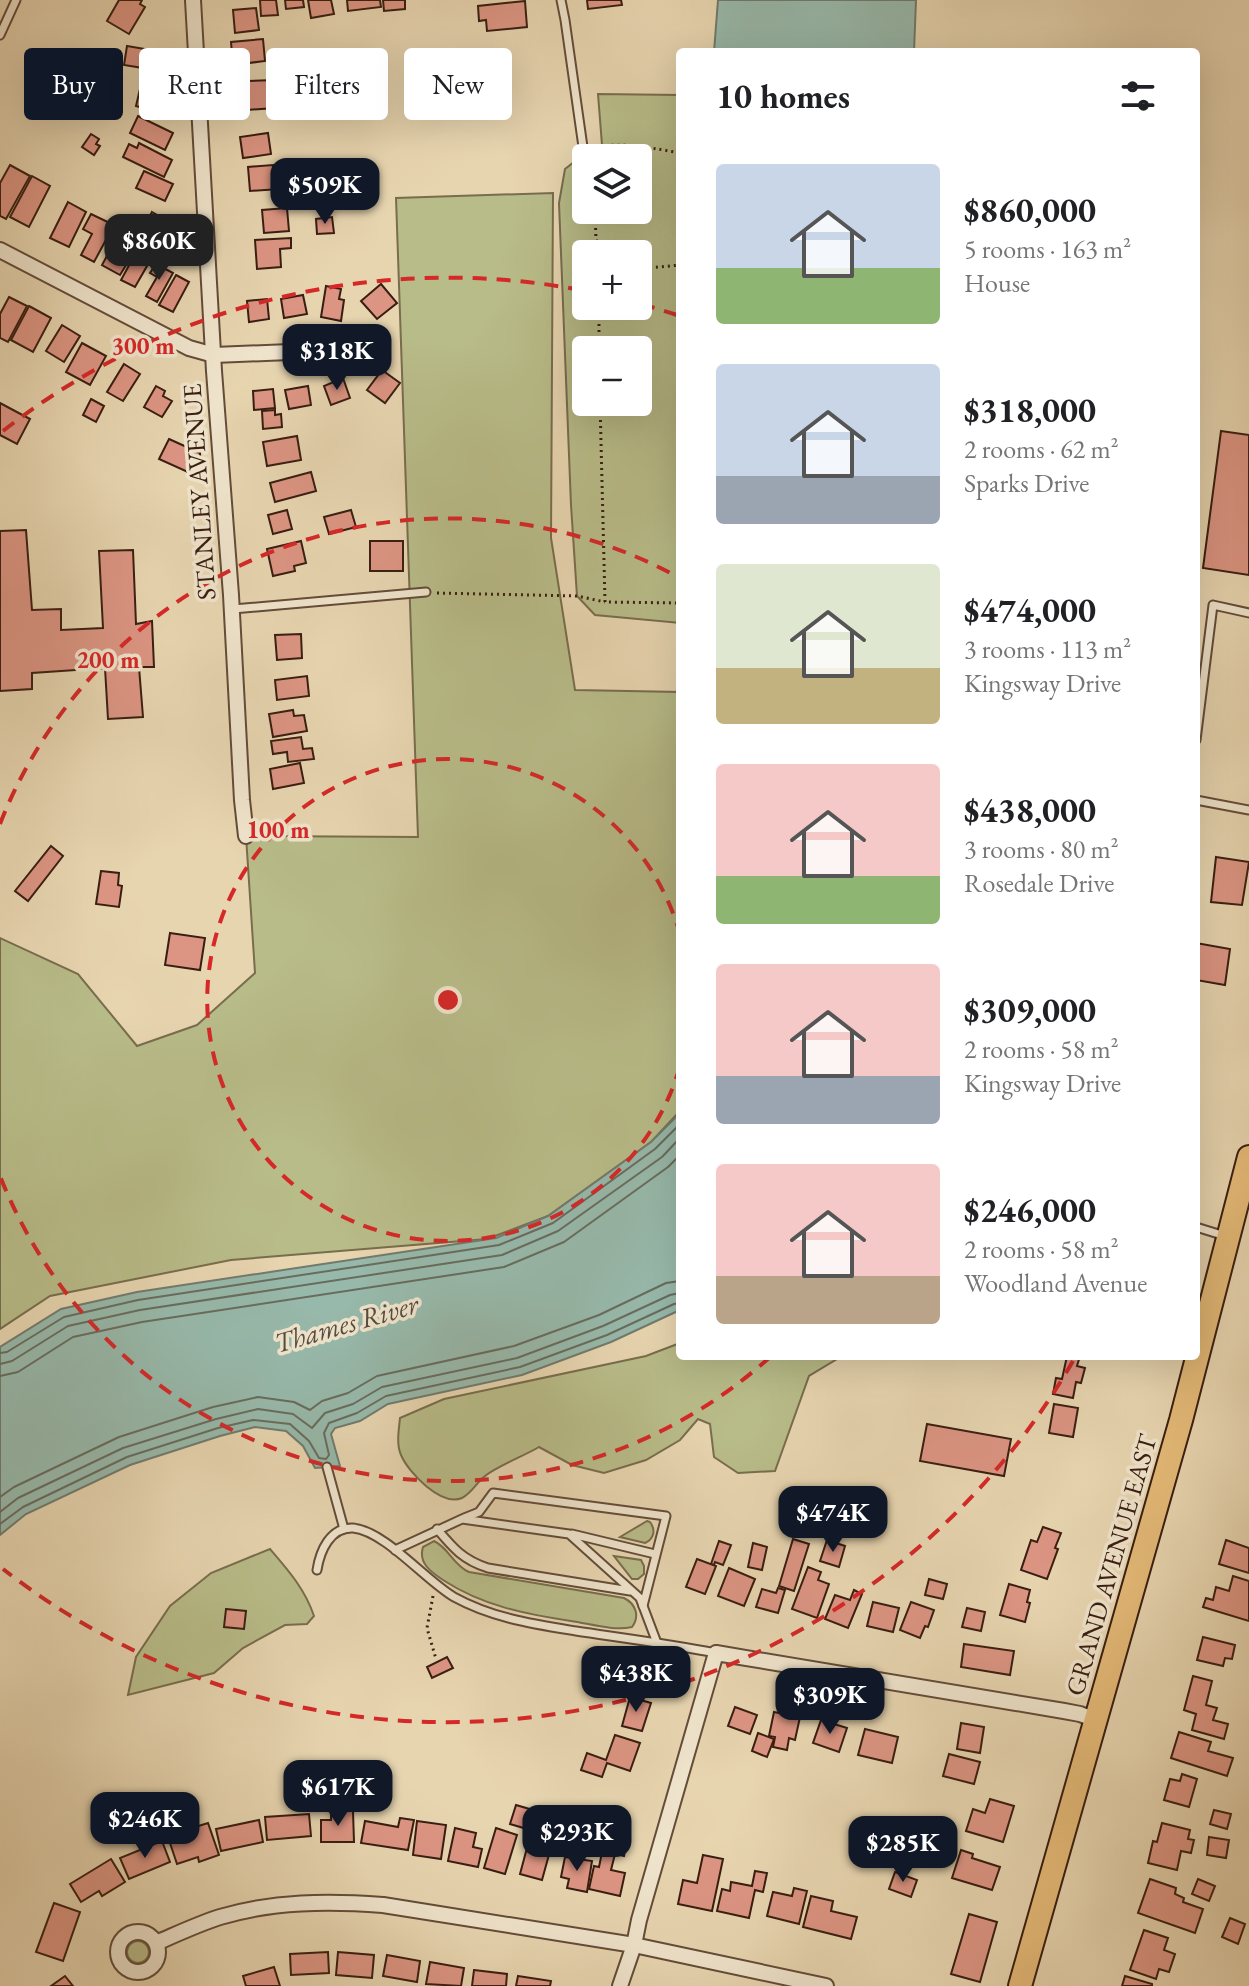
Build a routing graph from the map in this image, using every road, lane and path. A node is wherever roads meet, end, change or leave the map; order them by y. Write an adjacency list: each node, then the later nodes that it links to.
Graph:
1 (16, 0): 4 (lane)
2 (193, 0): 12 (street, STANLEY AVENUE)
3 (561, 0): 5 (lane)
4 (0, 35)
5 (583, 144)
6 (652, 148): 7 (path)
7 (676, 152)
8 (0, 250): 12 (street)
9 (676, 265): 10 (path)
10 (652, 268)
11 (314, 351): 12 (street)
12 (214, 355): 17 (street, STANLEY AVENUE)
13 (600, 416): 15 (path)
14 (426, 592): 15 (path); 17 (lane)
15 (605, 602): 16 (path)
16 (676, 603)
17 (232, 609): 22 (street, STANLEY AVENUE)
18 (1249, 613): 19 (lane)
19 (1200, 708)
20 (1200, 801): 21 (lane)
21 (1249, 810)
22 (246, 836)
23 (1249, 1157): 24 (main road, GRAND AVENUE EAST)
24 (1246, 1182): 26 (main road, GRAND AVENUE EAST)
25 (1200, 1228): 26 (lane)
26 (1228, 1236): 27 (main road, GRAND AVENUE EAST)
27 (1203, 1306)
28 (1193, 1360): 43 (main road, GRAND AVENUE EAST)
29 (327, 1467): 31 (lane)
30 (462, 1519): 32 (lane); 33 (lane); 35 (lane)
31 (344, 1529): 34 (lane); 36 (lane)
32 (437, 1529): 34 (lane); 38 (lane)
33 (569, 1534): 35 (lane); 38 (lane)
34 (395, 1550): 37 (lane)
35 (655, 1554): 39 (lane)
36 (317, 1570)
37 (436, 1584): 40 (lane); 42 (path)
38 (633, 1591): 39 (lane)
39 (643, 1606): 40 (lane)
40 (657, 1643): 41 (lane)
41 (716, 1653): 43 (street); 45 (street)
42 (436, 1659)
43 (1096, 1720): 48 (main road, GRAND AVENUE EAST)
44 (156, 1943): 45 (street)
45 (634, 1945): 46 (street); 47 (street)
46 (620, 1986)
47 (826, 1986)
48 (1020, 1986)

